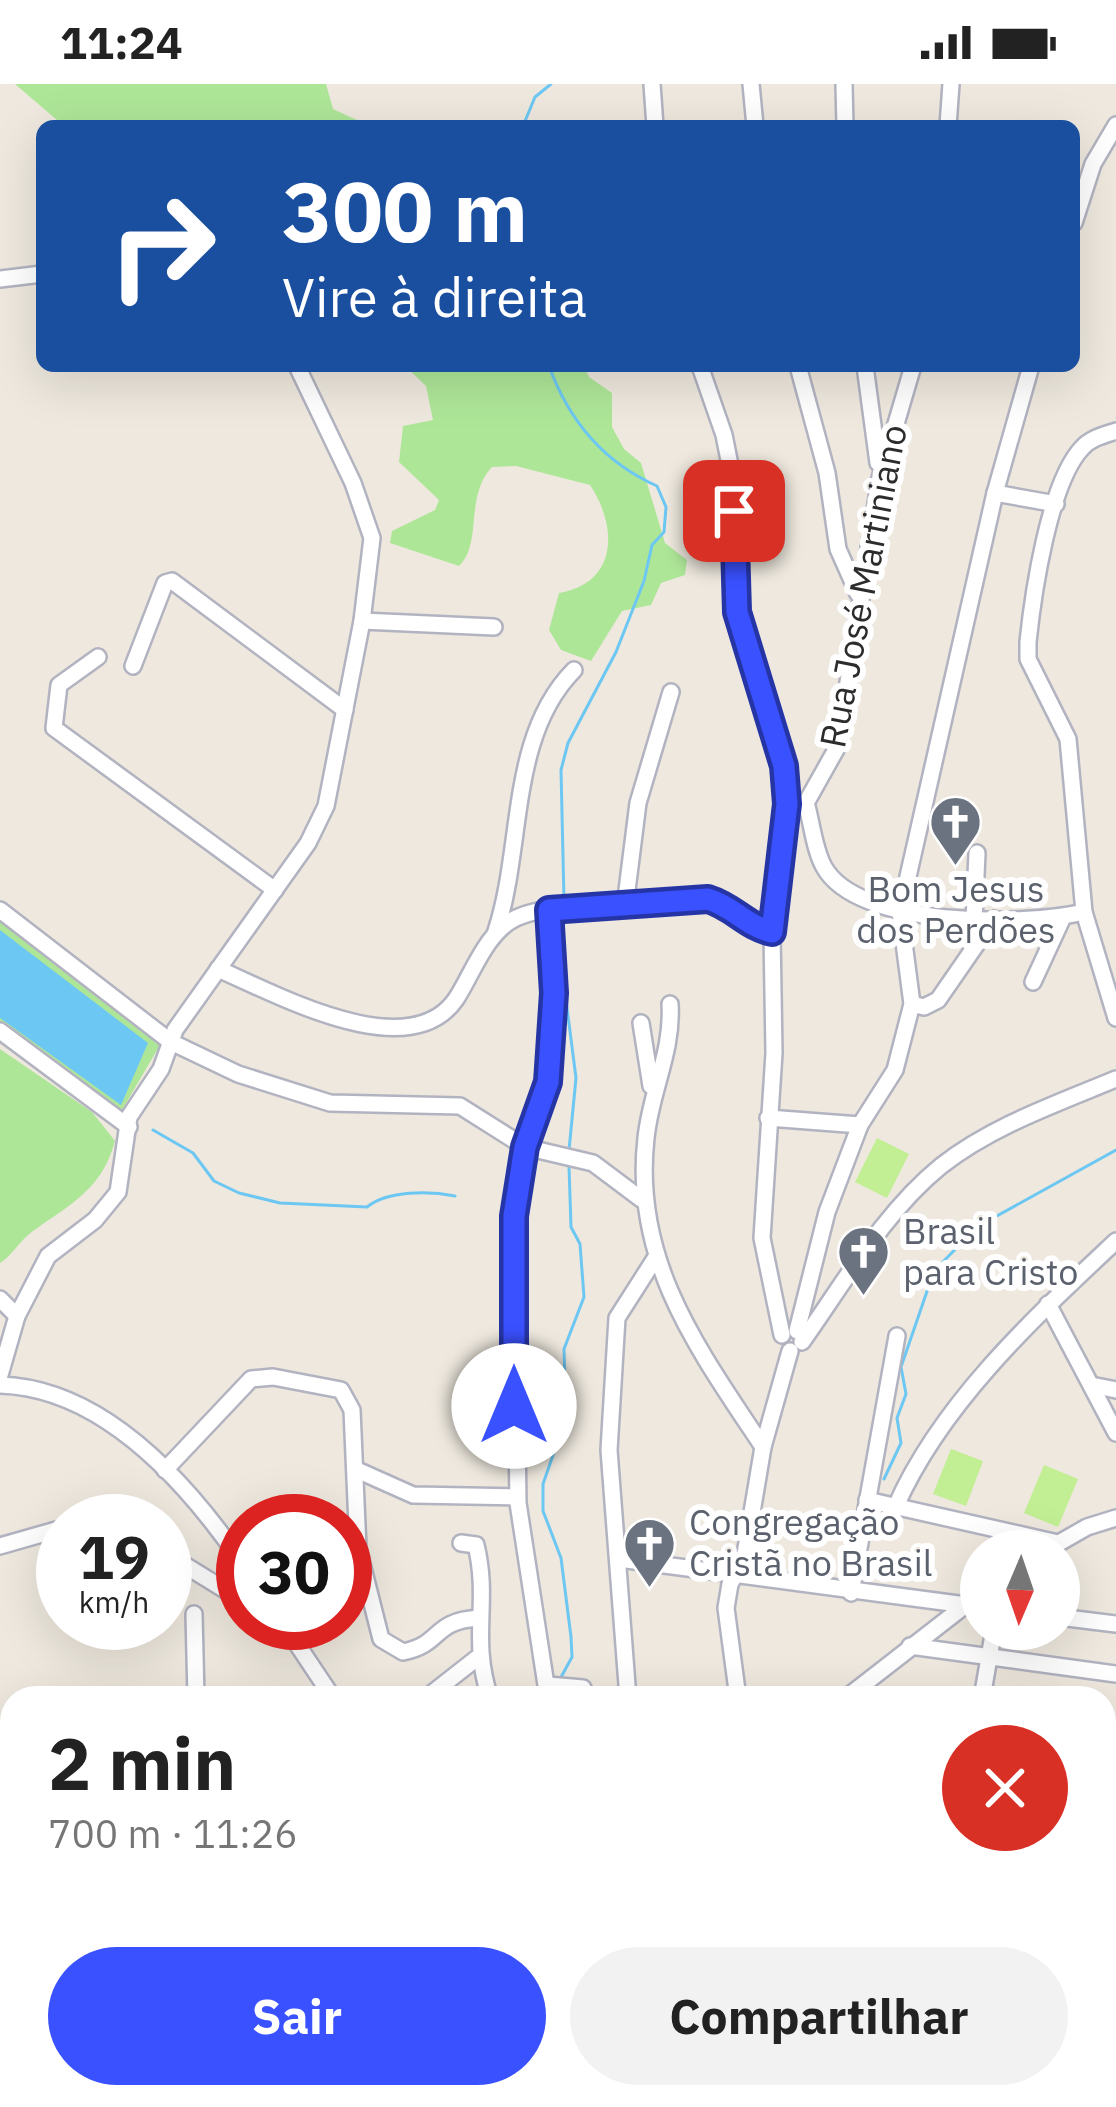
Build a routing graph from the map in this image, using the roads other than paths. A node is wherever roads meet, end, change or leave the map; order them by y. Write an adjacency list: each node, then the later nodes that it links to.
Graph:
1 (652, 84): 5 (street)
2 (752, 84): 6 (street)
3 (844, 84): 7 (street)
4 (951, 84): 8 (street)
5 (655, 120)
6 (754, 120)
7 (845, 120)
8 (950, 120)
9 (1116, 125): 10 (street)
10 (1080, 205)
11 (36, 275): 12 (street)
12 (0, 279)
13 (300, 372): 24 (street)
14 (702, 372): 32 (street)
15 (800, 372): 23 (street)
16 (867, 372): 20 (street)
17 (911, 372): 20 (street, Rua José Martiniano)
18 (1028, 372): 21 (street)
19 (1116, 431): 22 (street)
20 (880, 478): 23 (street, Rua José Martiniano)
21 (995, 493): 22 (street); 38 (street)
22 (1056, 504): 39 (street)
23 (858, 594): 31 (street, Rua José Martiniano)
24 (362, 621): 25 (street); 30 (street)
25 (494, 627)
26 (98, 657): 34 (street)
27 (134, 666): 30 (street)
28 (574, 670): 44 (street)
29 (671, 692): 35 (street)
30 (345, 710): 34 (street)
31 (806, 803): 32 (street); 38 (street)
32 (787, 804): 43 (street)
33 (977, 853): 42 (street)
34 (275, 890): 45 (street)
35 (625, 906): 37 (street); 43 (street)
36 (0, 910): 52 (street)
37 (551, 910): 44 (street); 58 (street)
38 (900, 911): 42 (street); 48 (street)
39 (1084, 912): 40 (street); 49 (street)
40 (1063, 917): 41 (street); 46 (street)
41 (994, 919): 42 (street); 48 (street)
42 (974, 920)
43 (772, 932): 55 (street)
44 (495, 934): 45 (street)
45 (218, 969): 52 (street)
46 (1033, 982)
47 (670, 1004): 54 (street)
48 (912, 1004): 57 (street)
49 (1116, 1018)
50 (641, 1023): 54 (street)
51 (0, 1031): 56 (street)
52 (171, 1042): 56 (street); 58 (street)
53 (1116, 1079): 66 (street)
54 (651, 1089): 59 (street)
55 (768, 1118): 57 (street); 66 (street)
56 (129, 1122): 64 (street)
57 (860, 1125): 66 (street)
58 (525, 1147): 59 (street); 75 (street)
59 (641, 1199): 61 (street)
60 (1116, 1240): 63 (street)
61 (656, 1257): 72 (street); 85 (street)
62 (0, 1299): 64 (street)
63 (1048, 1304): 69 (street); 77 (street)
64 (17, 1316): 67 (street)
65 (897, 1336): 76 (street)
66 (792, 1340): 72 (street)
67 (0, 1375)
68 (0, 1384): 73 (street)
69 (1091, 1385): 70 (street); 71 (street)
70 (1116, 1390)
71 (1116, 1433)
72 (763, 1447): 86 (street)
73 (165, 1470): 74 (street); 79 (street)
74 (357, 1470): 75 (street); 91 (street)
75 (518, 1497): 104 (street)
76 (867, 1500): 77 (street); 87 (street)
77 (896, 1506): 80 (street)
78 (1116, 1518): 81 (street)
79 (216, 1524)
80 (987, 1530)
81 (1080, 1534)
82 (36, 1536): 84 (street)
83 (461, 1543): 91 (street)
84 (0, 1546)
85 (619, 1559): 86 (street); 105 (street)
86 (737, 1576): 87 (street); 106 (street)
87 (851, 1593): 88 (street)
88 (960, 1605)
89 (194, 1614): 100 (street)
90 (960, 1614): 94 (street)
91 (479, 1618): 98 (street)
92 (1080, 1620): 93 (street)
93 (1116, 1624)
94 (910, 1646): 97 (street); 107 (street)
95 (300, 1650): 101 (street)
96 (992, 1650): 97 (street)
97 (991, 1657): 99 (street); 108 (street)
98 (477, 1658): 102 (street); 103 (street)
99 (1116, 1674)
100 (196, 1686)
101 (322, 1686)
102 (441, 1686)
103 (486, 1686)
104 (559, 1686)
105 (627, 1686)
106 (736, 1686)
107 (861, 1686)
108 (983, 1686)

